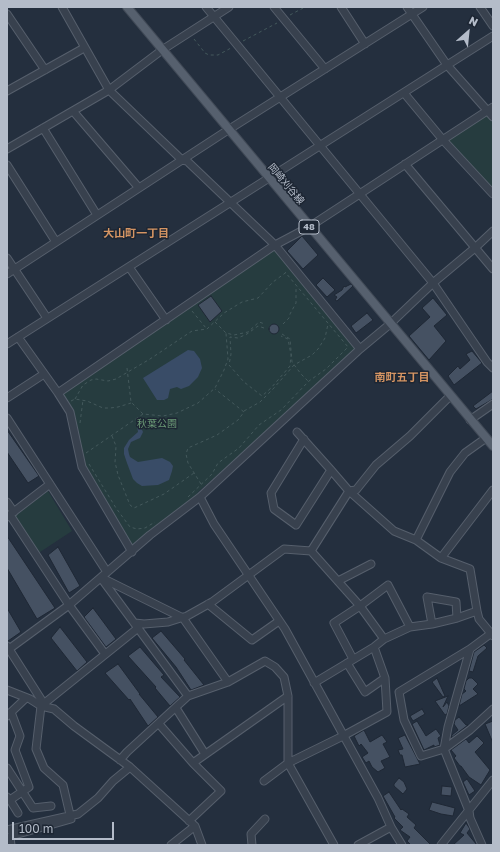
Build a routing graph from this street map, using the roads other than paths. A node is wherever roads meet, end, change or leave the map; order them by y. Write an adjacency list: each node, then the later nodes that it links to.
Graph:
1 (62, 7): 17 (street)
2 (127, 7): 18 (main road, 岡崎刈谷線 / 48)
3 (206, 7): 12 (street)
4 (229, 7): 12 (street)
5 (274, 7): 20 (street)
6 (341, 7): 16 (street)
7 (407, 7): 11 (street)
8 (423, 7): 11 (street)
9 (480, 7): 14 (street)
10 (7, 14): 13 (street)
11 (412, 14): 16 (street); 19 (street)
12 (214, 16): 18 (street); 25 (street)
13 (10, 24): 21 (street)
14 (493, 26)
15 (493, 36): 19 (street)
16 (365, 44): 20 (street)
17 (84, 48): 21 (street); 22 (street)
18 (162, 50): 22 (street); 30 (main road, 岡崎刈谷線 / 48)
19 (447, 65): 24 (street); 26 (street)
20 (325, 69): 25 (street)
21 (45, 70): 23 (street)
22 (109, 90): 27 (street); 34 (street)
23 (7, 91)
24 (404, 93): 31 (street); 32 (street)
25 (280, 98): 30 (street); 32 (street)
26 (490, 109): 28 (street); 31 (street)
27 (73, 111): 29 (street); 38 (street)
28 (493, 117)
29 (42, 128): 33 (street); 42 (street)
30 (228, 130): 34 (street); 37 (main road, 岡崎刈谷線 / 48)
31 (443, 140): 35 (street); 40 (street)
32 (321, 146): 37 (street); 39 (street)
33 (7, 148)
34 (182, 160): 38 (street); 41 (street)
35 (405, 164): 39 (street); 47 (street)
36 (7, 165): 45 (street)
37 (269, 178): 41 (street); 43 (main road, 岡崎刈谷線 / 48)
38 (139, 188): 42 (street)
39 (359, 194): 43 (street); 53 (street)
40 (493, 194)
41 (230, 203): 46 (street); 49 (street)
42 (97, 215): 45 (street)
43 (309, 227): 46 (street); 56 (main road, 岡崎刈谷線 / 48)
44 (493, 231): 47 (street)
45 (56, 242): 50 (street)
46 (275, 245): 55 (street); 59 (street)
47 (476, 247): 51 (street); 53 (street)
48 (7, 258): 50 (street)
49 (129, 267): 54 (street); 55 (street)
50 (14, 269): 52 (street); 54 (street)
51 (493, 269)
52 (7, 274)
53 (433, 283): 56 (street); 60 (street)
54 (47, 318): 57 (street)
55 (166, 320): 62 (street)
56 (390, 324): 59 (street); 63 (main road, 岡崎刈谷線 / 48)
57 (18, 337): 58 (street); 61 (street)
58 (7, 344)
59 (360, 349): 76 (street)
60 (493, 368)
61 (44, 374): 62 (street); 64 (street)
62 (58, 393): 81 (street)
63 (450, 396): 67 (main road, 岡崎刈谷線 / 48); 75 (street)
64 (7, 398)
65 (493, 404): 67 (street)
66 (7, 418): 73 (street)
67 (470, 420): 69 (main road, 岡崎刈谷線 / 48)
68 (297, 432): 70 (street)
69 (486, 438): 71 (main road, 岡崎刈谷線 / 48); 79 (street)
70 (304, 439): 72 (street); 72 (street)
71 (493, 446)
72 (331, 470): 75 (street)
73 (50, 484): 78 (street); 84 (street)
74 (493, 490): 82 (street)
75 (349, 491): 79 (street); 80 (street)
76 (200, 498): 81 (street); 85 (street)
77 (7, 502): 78 (street)
78 (10, 515): 89 (street)
79 (416, 540): 82 (street)
80 (311, 551): 85 (street); 87 (street)
81 (132, 552): 84 (street)
82 (441, 558): 91 (street)
83 (371, 564): 87 (street)
84 (107, 572): 86 (street)
85 (248, 574): 88 (street); 94 (street)
86 (101, 578): 89 (street); 92 (street); 96 (street)
87 (338, 582): 90 (street)
88 (208, 604): 92 (street); 94 (street)
89 (70, 605): 101 (street); 103 (street)
90 (360, 606): 97 (street); 99 (street); 104 (street)
91 (477, 611): 93 (street); 98 (street)
92 (183, 618): 96 (street); 106 (street)
93 (457, 618): 95 (street); 95 (street)
94 (279, 621): 107 (street)
95 (432, 624): 97 (street)
96 (136, 625): 103 (street); 109 (street)
97 (410, 626): 99 (street)
98 (492, 634): 102 (street)
99 (384, 639): 100 (street)
100 (374, 647): 104 (street); 105 (street)
101 (8, 648): 112 (street)
102 (470, 649): 118 (street); 118 (street)
103 (105, 654): 112 (street)
104 (350, 661): 105 (street); 107 (street)
105 (385, 678): 117 (street)
106 (228, 682): 109 (street); 110 (street)
107 (314, 683): 117 (street)
108 (7, 690): 111 (street)
109 (188, 696): 113 (street)
110 (288, 696): 119 (street); 122 (street)
111 (26, 698): 112 (street); 115 (street)
112 (43, 705): 120 (street); 132 (street)
113 (176, 708): 116 (street); 119 (street)
114 (493, 709): 118 (street)
115 (9, 714): 127 (street)
116 (159, 724): 120 (street); 121 (street)
117 (344, 736): 122 (street); 136 (street)
118 (444, 749): 130 (street)
119 (205, 754): 121 (street)
120 (120, 760): 123 (street)
121 (193, 763): 134 (street)
122 (288, 763): 126 (street); 143 (street)
123 (130, 767): 132 (street); 134 (street)
124 (7, 768): 127 (street)
125 (493, 780): 130 (street)
126 (264, 782)
127 (23, 791): 128 (street); 129 (street)
128 (8, 799): 131 (street)
129 (51, 806)
130 (469, 811): 146 (street); 147 (street)
131 (18, 813)
132 (71, 816): 137 (street)
133 (265, 818): 142 (street)
134 (189, 821): 135 (street)
135 (194, 826): 140 (street); 141 (street)
136 (391, 827): 144 (street); 145 (street)
137 (27, 828): 138 (street); 139 (street)
138 (7, 830)
139 (11, 845)
140 (171, 845)
141 (202, 845)
142 (252, 845)
143 (334, 845)
144 (358, 845)
145 (402, 845)
146 (441, 845)
147 (482, 845)

